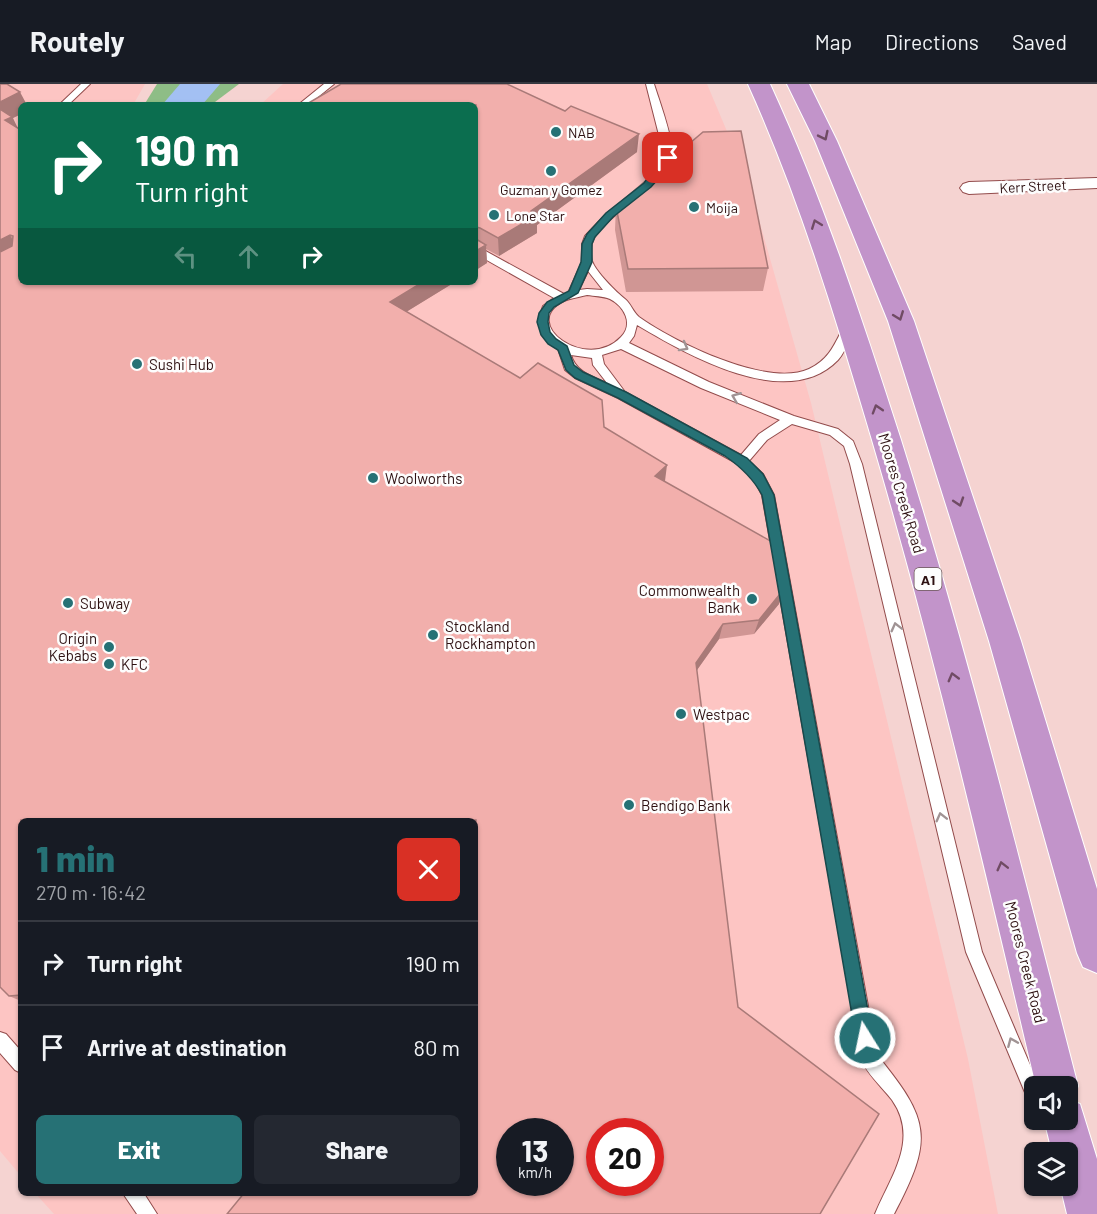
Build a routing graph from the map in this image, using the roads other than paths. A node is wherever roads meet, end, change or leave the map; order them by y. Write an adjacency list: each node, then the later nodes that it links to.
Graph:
1 (86, 84): 6 (lane)
2 (330, 84): 7 (lane)
3 (650, 84): 11 (lane)
4 (759, 84): 16 (highway, Moores Creek Road / A1, one-way to 4)
5 (798, 84): 23 (highway, one-way to 23)
6 (66, 102)
7 (306, 102)
8 (1097, 183): 9 (street, Kerr Street)
9 (969, 188)
10 (478, 251): 13 (lane)
11 (586, 262): 12 (lane); 14 (lane)
12 (573, 293): 13 (lane); 14 (lane)
13 (561, 297): 18 (lane)
14 (614, 297): 15 (lane)
15 (633, 318): 16 (lane, one-way to 16); 17 (lane)
16 (850, 323): 29 (highway, Moores Creek Road / A1, one-way to 16)
17 (621, 344): 19 (lane); 21 (lane, one-way to 17)
18 (563, 348): 19 (lane); 20 (lane)
19 (596, 353): 20 (lane)
20 (622, 395): 22 (lane)
21 (790, 419): 22 (lane); 28 (lane, one-way to 21)
22 (742, 461): 34 (lane)
23 (1031, 729): 24 (highway); 25 (highway)
24 (1097, 906)
25 (1097, 953)
26 (0, 1040): 27 (lane)
27 (18, 1061)
28 (1027, 1076)
29 (1054, 1076)
30 (1059, 1130): 35 (highway)
31 (1078, 1195): 35 (lane)
32 (134, 1196): 33 (lane)
33 (148, 1214)
34 (884, 1214)
35 (1087, 1214)

